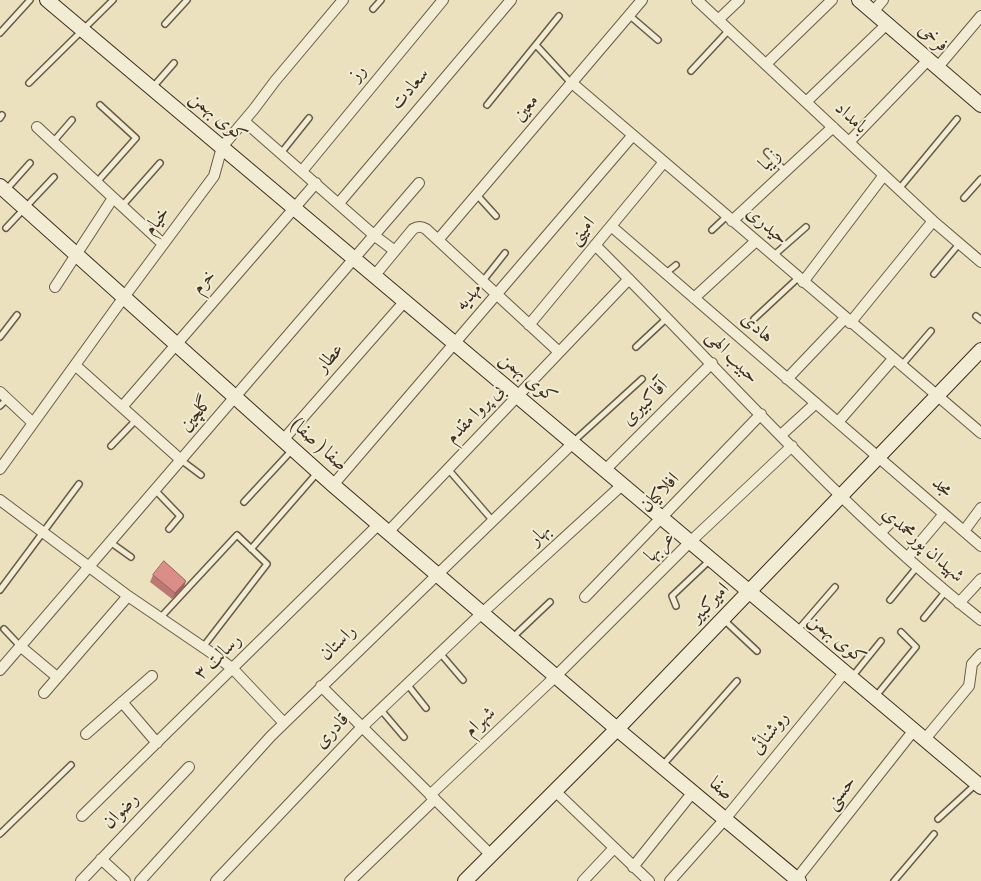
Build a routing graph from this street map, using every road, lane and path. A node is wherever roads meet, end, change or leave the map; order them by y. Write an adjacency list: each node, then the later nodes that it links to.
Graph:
1 (30, 0): 25 (lane)
2 (47, 0): 24 (street, کوی بهمن)
3 (113, 0): 24 (lane)
4 (187, 0): 21 (lane)
5 (343, 0): 42 (street, خیام)
6 (381, 0): 15 (lane)
7 (443, 0): 54 (street, رز)
8 (511, 0): 67 (street, سعادت)
9 (642, 0): 18 (street, معین)
10 (697, 0): 20 (street, بامداد)
11 (739, 0): 20 (street)
12 (832, 0): 29 (street)
13 (859, 0): 16 (street, فرخی)
14 (883, 0): 16 (street)
15 (373, 9)
16 (873, 12): 22 (street, فرخی)
17 (559, 16): 27 (lane)
18 (629, 16): 26 (lane); 33 (street, معین)
19 (981, 16): 30 (street)
20 (718, 20): 23 (street, بامداد)
21 (165, 24)
22 (887, 24): 30 (street, فرخی); 35 (street)
23 (729, 30): 29 (street, بامداد); 31 (lane)
24 (84, 31): 32 (lane); 34 (street, کوی بهمن)
25 (0, 33)
26 (658, 40)
27 (536, 45): 33 (lane); 37 (lane)
28 (174, 63): 34 (lane)
29 (766, 64): 35 (street, بامداد)
30 (933, 64): 38 (street, فرخی); 47 (street)
31 (691, 71)
32 (29, 83)
33 (572, 83): 45 (street, حیدری); 64 (street, معین)
34 (152, 88): 48 (street, کوی بهمن)
35 (806, 102): 44 (street, بامداد)
36 (100, 105): 59 (lane)
37 (487, 105)
38 (981, 105)
39 (309, 118): 50 (lane)
40 (957, 119): 63 (lane)
41 (72, 120): 46 (lane)
42 (244, 121): 48 (street, خیام); 50 (street)
43 (37, 127): 46 (street)
44 (833, 127): 47 (street, بامداد); 55 (street, زیبا)
45 (633, 135): 51 (street, حیدری); 98 (street, مهدیه)
46 (52, 142): 59 (street)
47 (849, 142): 56 (street, بامداد)
48 (222, 147): 69 (street, کوی بهمن); 81 (street, خیام)
49 (767, 152): 55 (lane)
50 (281, 153): 54 (street)
51 (664, 162): 72 (street, حیدری); 74 (street, امینی)
52 (30, 163): 62 (lane)
53 (160, 163): 68 (lane)
54 (302, 170): 60 (street)
55 (785, 172): 72 (street, زیبا)
56 (884, 175): 63 (street, بامداد); 95 (street)
57 (54, 177): 70 (lane)
58 (981, 179): 66 (lane)
59 (97, 183): 65 (street)
60 (316, 183): 67 (street); 69 (street, خرم)
61 (420, 183): 78 (street, گلچین)
62 (3, 188): 70 (street, صفا ( صفا))
63 (899, 189): 73 (street, بامداد)
64 (477, 195): 71 (lane); 79 (street, معین)
65 (113, 198): 68 (street); 86 (street)
66 (964, 198)
67 (339, 203): 78 (street)
68 (122, 206): 81 (street)
69 (294, 207): 88 (street, کوی بهمن); 112 (street, خرم)
70 (25, 208): 76 (lane); 86 (street, صفا ( صفا))
71 (496, 216)
72 (729, 218): 77 (lane); 80 (street, حیدری)
73 (933, 221): 82 (street, بامداد); 106 (street)
74 (611, 226): 83 (street, امینی); 91 (street, هادی)
75 (806, 227): 87 (lane)
76 (6, 228)
77 (712, 230)
78 (375, 236): 84 (street); 88 (street, گلچین)
79 (438, 240): 84 (street); 96 (street)
80 (756, 241): 87 (street, حیدری); 100 (street)
81 (163, 244): 99 (street, خیام)
82 (959, 244): 89 (street, بامداد); 92 (lane)
83 (595, 245): 94 (street, حبیب الهی); 108 (street, امینی)
84 (395, 251): 93 (street)
85 (505, 253): 96 (lane)
86 (77, 254): 97 (street); 99 (street, صفا ( صفا))
87 (773, 256): 95 (street, حیدری)
88 (355, 259): 93 (street, کوی بهمن); 122 (street, گلچین)
89 (981, 262)
90 (676, 265): 91 (lane)
91 (666, 273): 100 (street, هادی)
92 (934, 274)
93 (375, 275): 101 (street, کوی بهمن)
94 (629, 279): 104 (street, حبیب الهی); 115 (street, بی پروا مقدم)
95 (800, 280): 105 (lane); 106 (street, حیدری)
96 (482, 282): 98 (street)
97 (55, 288)
98 (496, 295): 108 (street); 111 (street, مهدیه)
99 (124, 296): 112 (street, صفا ( صفا)); 118 (street, خیام)
100 (694, 298): 119 (street, هادی)
101 (405, 301): 111 (street, کوی بهمن); 134 (street, عطار)
102 (16, 315): 110 (lane)
103 (976, 316): 107 (lane)
104 (668, 318): 113 (lane); 116 (street, حبیب الهی)
105 (754, 319)
106 (847, 320): 117 (street, حیدری); 119 (street)
107 (981, 320)
108 (529, 325): 115 (street)
109 (931, 330): 117 (lane)
110 (0, 337)
111 (455, 342): 121 (street, کوی بهمن); 145 (street, مهدیه)
112 (176, 344): 122 (street, صفا ( صفا)); 126 (street, خرم)
113 (636, 347)
114 (981, 350): 123 (street, امیرکبیر)
115 (559, 352): 121 (street, بی پروا مقدم)
116 (712, 363): 127 (street, حبیب الهی); 141 (street, آقاکبیری)
117 (897, 363): 123 (street, حیدری); 129 (street)
118 (75, 365): 126 (street); 130 (street, خیام)
119 (787, 378): 125 (street, هادی)
120 (642, 380): 133 (lane)
121 (518, 396): 133 (street, کوی بهمن); 140 (street, بی پروا مقدم)
122 (235, 397): 134 (street, صفا ( صفا)); 138 (street, گلچین)
123 (937, 397): 131 (street, حیدری); 137 (street, امیرکبیر)
124 (2, 399): 130 (street)
125 (816, 403): 129 (street, هادی); 132 (street)
126 (122, 407): 128 (street)
127 (761, 414): 132 (street, حبیب الهی); 153 (street, افلاکیان)
128 (136, 420): 135 (lane); 138 (street)
129 (838, 422): 137 (street, هادی)
130 (33, 423): 139 (street, خیام)
131 (981, 434)
132 (781, 435): 136 (street, حبیب الهی)
133 (573, 443): 141 (street, کوی بهمن); 154 (street, راستان)
134 (288, 444): 142 (street, صفا ( صفا)); 150 (lane)
135 (111, 446)
136 (792, 446): 148 (street, حبیب الهی); 162 (street, عربها)
137 (878, 458): 148 (street, امیرکبیر); 152 (street, مجد)
138 (181, 460): 143 (lane); 147 (street, گلچین)
139 (0, 469)
140 (448, 469): 154 (lane); 156 (street, بی پروا مقدم)
141 (605, 470): 146 (street, کوی بهمن)
142 (319, 472): 145 (street, صفا ( صفا)); 164 (lane)
143 (201, 475)
144 (79, 484): 159 (lane)
145 (333, 485): 156 (street, صفا ( صفا))
146 (622, 485): 153 (street, کوی بهمن); 182 (street, بهار)
147 (155, 490): 157 (lane); 161 (street, گلچین)
148 (841, 496): 160 (street, شهیدان پورمحمدی); 175 (street, امیرکبیر)
149 (0, 500): 159 (street)
150 (244, 502)
151 (981, 508): 158 (street)
152 (944, 514): 158 (street, مجد); 166 (street)
153 (662, 518): 162 (street, کوی بهمن); 177 (street, افلاکیان)
154 (493, 520): 170 (street, راستان)
155 (889, 524): 160 (street)
156 (383, 528): 170 (street, صفا ( صفا)); 197 (street, رسالت ۳)
157 (169, 529)
158 (964, 531): 163 (street, مجد)
159 (42, 532): 169 (street); 173 (lane)
160 (880, 533): 166 (street, شهیدان پورمحمدی)
161 (110, 542): 165 (lane); 169 (street, گلچین)
162 (690, 542): 167 (street, کوی بهمن); 201 (street, عربها)
163 (981, 546)
164 (251, 549): 183 (lane); 193 (lane)
165 (131, 557)
166 (907, 558): 168 (street, شهیدان پورمحمدی)
167 (711, 560): 175 (street, کوی بهمن); 181 (lane)
168 (917, 566): 174 (street, شهیدان پورمحمدی); 178 (lane)
169 (89, 567): 176 (street); 192 (street, گلچین)
170 (438, 574): 182 (street, صفا ( صفا)); 206 (street, راستان)
171 (981, 579): 180 (street)
172 (836, 587): 188 (lane)
173 (0, 590)
174 (946, 591): 180 (street, شهیدان پورمحمدی); 184 (lane)
175 (749, 592): 185 (street, امیرکبیر); 188 (street, کوی بهمن)
176 (128, 596): 183 (street); 202 (street)
177 (585, 597)
178 (890, 600)
179 (550, 602): 190 (lane)
180 (959, 603): 186 (street, شهیدان پورمحمدی)
181 (676, 606)
182 (482, 613): 190 (street, صفا ( صفا)); 195 (street, قادری)
183 (160, 618): 193 (street)
184 (924, 618)
185 (723, 619): 194 (lane); 214 (street, امیرکبیر)
186 (981, 620)
187 (4, 628): 192 (lane)
188 (796, 632): 199 (street, کوی بهمن)
189 (901, 632): 208 (lane)
190 (511, 638): 201 (street, صفا ( صفا))
191 (881, 641): 199 (lane)
192 (20, 646): 198 (street, گلچین); 202 (street)
193 (203, 647): 197 (street)
194 (757, 652)
195 (440, 654): 203 (lane); 205 (street, قادری)
196 (981, 654): 218 (street)
197 (233, 669): 212 (street); 219 (street, رسالت ۳)
198 (0, 670)
199 (848, 675): 208 (street, کوی بهمن); 228 (street, روشنائی)
200 (152, 676): 209 (street)
201 (556, 676): 214 (street, صفا ( صفا)); 226 (street, شهرام)
202 (57, 678): 207 (street)
203 (463, 680)
204 (737, 681): 221 (lane)
205 (407, 684): 210 (lane); 211 (street, قادری)
206 (321, 686): 212 (street, راستان); 213 (street)
207 (44, 693)
208 (875, 697): 215 (street, کوی بهمن)
209 (122, 702): 216 (street); 219 (street)
210 (426, 708)
211 (381, 709): 213 (street, قادری); 217 (lane)
212 (284, 723): 239 (street, راستان)
213 (362, 727): 226 (street); 240 (street, قادری)
214 (617, 729): 221 (street, صفا); 224 (street, امیرکبیر)
215 (914, 730): 218 (street, کوی بهمن); 236 (street, حسنی)
216 (86, 734)
217 (404, 737)
218 (925, 739): 223 (street, کوی بهمن)
219 (157, 742): 227 (street, رسالت ۳)
220 (71, 765): 230 (lane)
221 (662, 766): 225 (street, صفا)
222 (189, 768): 234 (street, رضوان)
223 (979, 785): 229 (lane)
224 (555, 791): 232 (street); 233 (street, امیرکبیر)
225 (692, 792): 228 (street, صفا); 235 (street)
226 (432, 797): 233 (street); 241 (street, شهرام)
227 (82, 816)
228 (725, 819): 236 (street, صفا); 245 (street, روشنائی)
229 (938, 819)
230 (0, 834)
231 (934, 834): 246 (lane)
232 (614, 848): 235 (street); 243 (street)
233 (491, 855): 242 (street, امیرکبیر)
234 (101, 859): 237 (street, رضوان); 238 (street)
235 (632, 866): 244 (street)
236 (797, 880)
237 (81, 881)
238 (125, 881)
239 (140, 881)
240 (216, 881)
241 (350, 881)
242 (465, 881)
243 (583, 881)
244 (649, 881)
245 (670, 881)
246 (894, 881)

